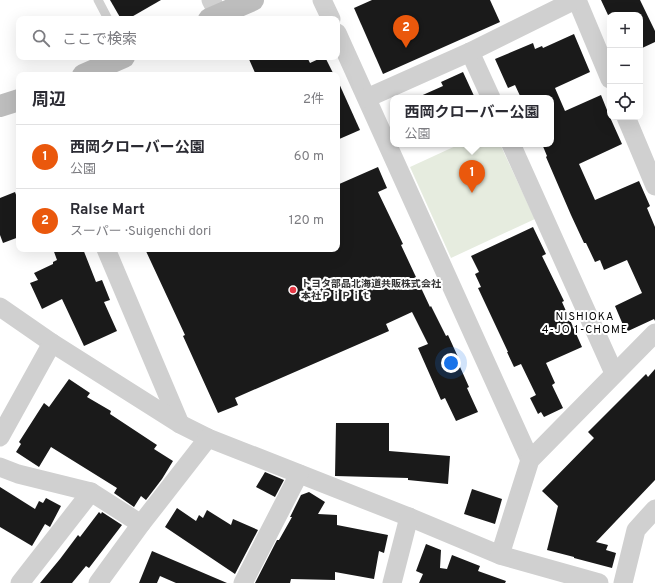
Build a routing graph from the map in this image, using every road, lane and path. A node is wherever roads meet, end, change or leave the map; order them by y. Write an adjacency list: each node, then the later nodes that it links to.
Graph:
1 (98, 0): 6 (lane)
2 (253, 0): 5 (street)
3 (322, 0): 7 (street)
4 (576, 0): 9 (street); 12 (street)
5 (213, 11)
6 (106, 16)
7 (330, 16)
8 (340, 40): 14 (street)
9 (470, 52): 13 (street); 14 (street)
10 (117, 60): 11 (street)
11 (90, 72)
12 (607, 72)
13 (489, 95)
14 (367, 98): 28 (street)
15 (16, 101): 16 (street)
16 (0, 106)
17 (627, 120): 19 (street)
18 (512, 147): 24 (street)
19 (655, 186)
20 (107, 252): 25 (street)
21 (0, 307): 23 (street)
22 (655, 332): 24 (street)
23 (52, 343): 25 (street); 26 (street)
24 (614, 373): 28 (street)
25 (180, 424): 27 (street)
26 (0, 437)
27 (208, 438): 30 (street); 34 (street)
28 (530, 460): 35 (street)
29 (0, 467): 31 (street)
30 (299, 474): 33 (street); 39 (street)
31 (91, 492): 34 (street); 37 (street)
32 (655, 509): 42 (street)
33 (409, 517): 35 (street); 40 (street)
34 (141, 524): 38 (street)
35 (500, 555): 36 (street)
36 (576, 580): 41 (street)
37 (20, 583)
38 (98, 583)
39 (243, 583)
40 (392, 583)
41 (599, 583)
42 (623, 583)

